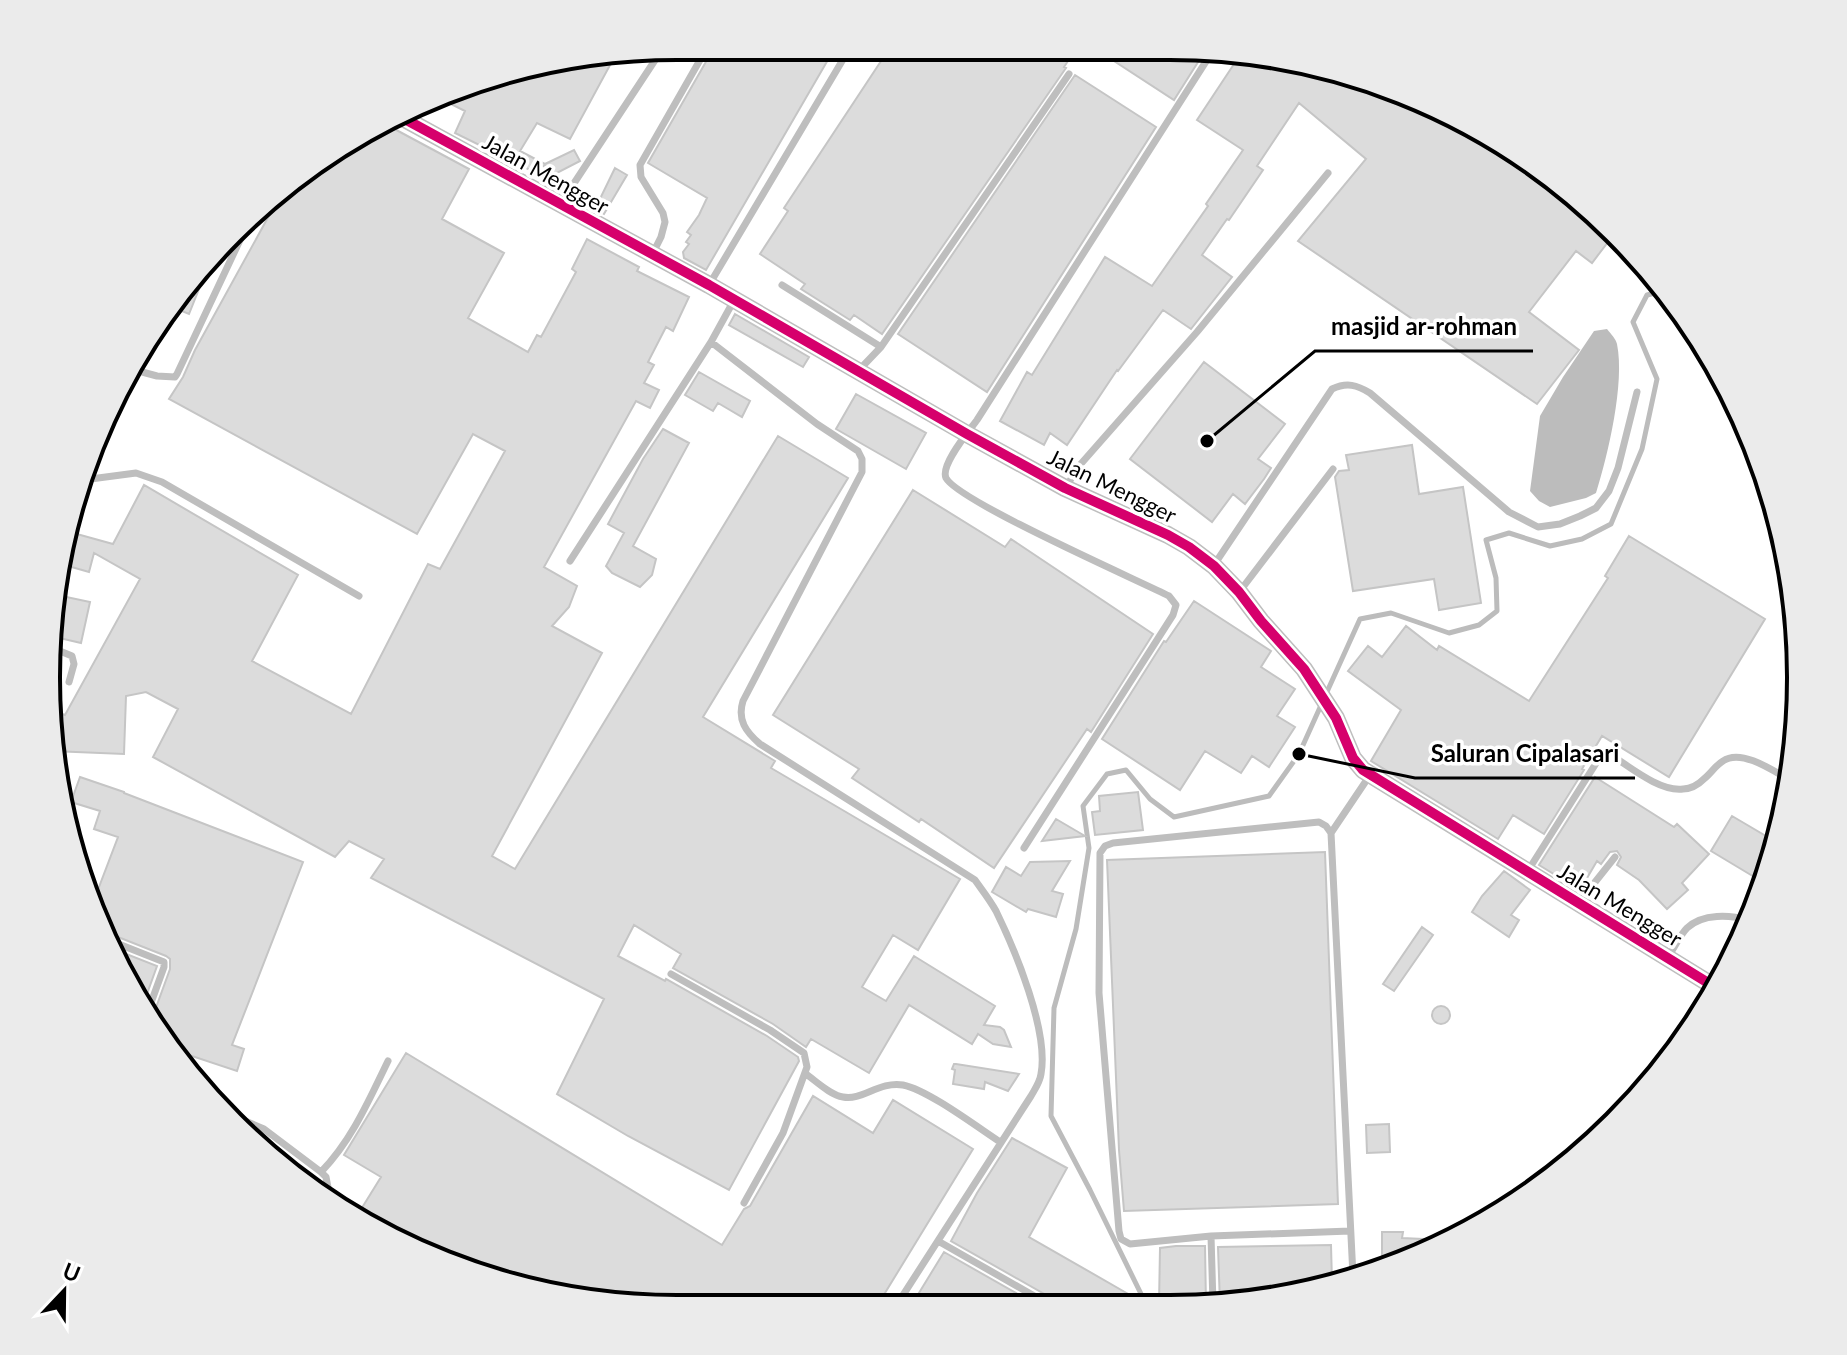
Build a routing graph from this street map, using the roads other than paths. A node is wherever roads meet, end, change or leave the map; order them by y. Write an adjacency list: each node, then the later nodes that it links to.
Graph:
1 (700, 60): 10 (lane)
2 (843, 60): 11 (lane)
3 (655, 61): 8 (lane)
4 (1206, 61): 19 (lane)
5 (1069, 74): 15 (lane)
6 (409, 122): 8 (street, Jalan Mengger)
7 (1328, 173): 22 (lane)
8 (560, 204): 10 (street, Jalan Mengger)
9 (238, 244): 17 (lane)
10 (652, 255): 11 (street, Jalan Mengger)
11 (709, 285): 13 (street, Jalan Mengger)
12 (782, 285): 15 (lane)
13 (734, 300): 14 (lane); 16 (street, Jalan Mengger)
14 (711, 342): 23 (lane); 45 (lane)
15 (881, 347): 16 (lane)
16 (858, 370): 19 (street, Jalan Mengger)
17 (141, 372)
18 (1637, 392): 24 (lane)
19 (967, 434): 22 (street, Jalan Mengger); 32 (lane)
20 (1333, 469): 25 (lane)
21 (93, 479): 26 (lane)
22 (1065, 488): 24 (street, Jalan Mengger)
23 (570, 561)
24 (1214, 566): 25 (street, Jalan Mengger)
25 (1239, 592): 29 (street, Jalan Mengger)
26 (359, 596)
27 (61, 651): 28 (lane)
28 (69, 682)
29 (1370, 775): 31 (lane); 34 (street, Jalan Mengger)
30 (1779, 775): 34 (lane)
31 (1331, 833): 49 (lane); 50 (lane)
32 (1024, 848)
33 (1615, 857): 35 (lane)
34 (1527, 872): 35 (street, Jalan Mengger)
35 (1579, 902): 38 (street, Jalan Mengger)
36 (1738, 917): 38 (lane)
37 (121, 945): 41 (lane)
38 (1668, 957): 40 (street, Jalan Mengger)
39 (671, 974): 43 (lane)
40 (1706, 982)
41 (152, 1001)
42 (388, 1061): 46 (lane)
43 (806, 1074): 45 (lane); 48 (lane)
44 (251, 1123): 46 (lane)
45 (1000, 1142): 51 (lane)
46 (321, 1172): 47 (lane)
47 (328, 1186)
48 (744, 1203)
49 (1350, 1231): 50 (lane); 52 (lane)
50 (1211, 1236): 53 (lane)
51 (938, 1241): 54 (lane); 55 (lane)
52 (1352, 1267)
53 (1213, 1294)
54 (903, 1295)
55 (1032, 1295)

